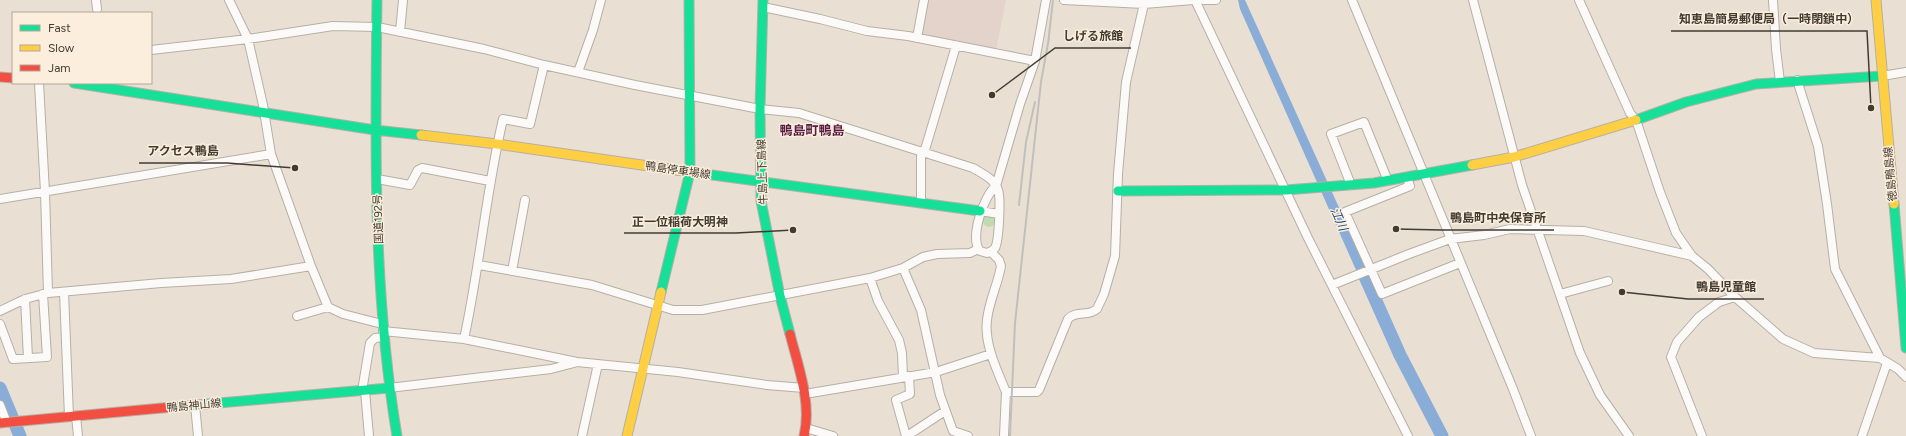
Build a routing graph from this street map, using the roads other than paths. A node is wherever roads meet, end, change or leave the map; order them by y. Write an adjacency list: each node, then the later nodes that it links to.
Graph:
1 (229, 0): 22 (street)
2 (377, 0): 19 (main road, 国道192号)
3 (403, 0): 20 (street)
4 (601, 0): 27 (street)
5 (689, 0): 36 (main road)
6 (924, 0): 21 (street)
7 (1046, 0): 25 (street)
8 (1064, 0): 18 (street)
9 (1194, 0): 18 (street); 54 (street)
10 (1203, 0): 11 (street)
11 (1216, 0)
12 (1352, 0): 46 (street)
13 (1474, 0): 44 (street)
14 (1579, 0): 39 (street)
15 (1772, 0): 33 (street)
16 (1876, 0): 29 (main road, 徳島鴨島線)
17 (763, 4): 21 (street); 37 (main road, 牛島上下島線)
18 (1144, 4): 55 (street)
19 (377, 27): 20 (street); 22 (street); 40 (main road, 国道192号)
20 (400, 32): 26 (street)
21 (917, 38): 23 (street)
22 (248, 39): 24 (street); 38 (street)
23 (956, 46): 25 (street); 42 (street)
24 (152, 50)
25 (1034, 62): 53 (street)
26 (544, 65): 27 (street); 41 (street)
27 (578, 72): 36 (street)
28 (1906, 72): 29 (street)
29 (1882, 76): 32 (main road); 73 (main road, 徳島鴨島線)
30 (0, 77): 31 (main road)
31 (12, 78)
32 (1797, 80): 33 (main road); 93 (street)
33 (1780, 82): 39 (main road)
34 (39, 84): 56 (street)
35 (81, 84): 38 (main road, 鴨島停車場線)
36 (691, 96): 37 (street); 45 (main road)
37 (760, 108): 42 (street); 49 (main road, 牛島上下島線)
38 (264, 112): 40 (main road, 鴨島停車場線); 43 (street)
39 (1636, 120): 44 (main road); 66 (street)
40 (375, 130): 41 (main road, 鴨島停車場線); 48 (main road, 国道192号)
41 (497, 144): 45 (main road, 鴨島停車場線); 50 (street)
42 (922, 152): 53 (street); 59 (street)
43 (271, 154): 56 (street); 69 (street)
44 (1514, 157): 46 (main road); 62 (street)
45 (690, 172): 49 (main road, 鴨島停車場線); 83 (main road)
46 (1424, 175): 47 (main road); 63 (street)
47 (1407, 178): 51 (main road); 71 (street)
48 (377, 179): 50 (street); 88 (main road, 国道192号)
49 (761, 180): 59 (main road, 鴨島停車場線); 80 (main road, 牛島上下島線)
50 (490, 181): 68 (street)
51 (1388, 181): 52 (main road); 52 (street)
52 (1351, 185): 54 (main road)
53 (996, 186): 60 (street); 61 (street)
54 (1286, 190): 55 (main road); 76 (street)
55 (1118, 191): 103 (street)
56 (45, 192): 57 (street); 78 (street)
57 (0, 199)
58 (525, 200): 72 (street)
59 (921, 202): 60 (main road, 鴨島停車場線)
60 (980, 211): 61 (street); 64 (street)
61 (999, 214): 65 (street)
62 (1538, 229): 63 (street); 66 (street); 79 (street)
63 (1450, 239): 67 (street); 71 (street)
64 (978, 249): 65 (street); 70 (street)
65 (991, 252): 91 (street)
66 (1692, 256): 81 (street)
67 (1460, 263): 71 (street); 121 (street)
68 (478, 265): 72 (street); 89 (street)
69 (311, 266): 77 (street); 84 (street)
70 (903, 268): 74 (street); 97 (street)
71 (1371, 270): 76 (street)
72 (512, 271): 83 (street)
73 (1902, 275): 90 (main road, 徳島鴨島線)
74 (870, 278): 80 (street); 99 (street)
75 (1608, 281): 79 (street)
76 (1332, 285): 120 (street)
77 (64, 292): 78 (street); 107 (street)
78 (46, 294): 82 (street); 92 (street)
79 (1560, 294): 122 (street)
80 (780, 296): 83 (street); 102 (main road, 牛島上下島線)
81 (1735, 297): 93 (street); 123 (street)
82 (24, 299): 85 (street); 92 (street)
83 (658, 305): 96 (main road)
84 (328, 307): 86 (street); 88 (street)
85 (0, 311)
86 (297, 316)
87 (0, 324): 92 (street)
88 (383, 331): 89 (street); 100 (main road, 国道192号); 101 (street)
89 (464, 339): 94 (street)
90 (1906, 348)
91 (991, 354): 97 (street); 103 (street)
92 (28, 358)
93 (1884, 361): 98 (street); 124 (street)
94 (577, 362): 95 (street); 100 (street)
95 (598, 364): 96 (street); 115 (street)
96 (642, 369): 102 (street); 110 (main road)
97 (936, 372): 99 (street); 106 (street)
98 (1906, 376)
99 (906, 377): 102 (street); 117 (street)
100 (389, 388): 101 (main road, 鴨島神山線); 114 (main road, 国道192号)
101 (364, 391): 105 (main road, 鴨島神山線); 113 (street)
102 (804, 391): 109 (main road, 牛島上下島線)
103 (1006, 392): 119 (street)
104 (0, 404): 108 (street)
105 (195, 405): 107 (main road, 鴨島神山線); 112 (street)
106 (945, 411): 117 (street); 118 (street)
107 (73, 416): 108 (main road, 鴨島神山線); 111 (street)
108 (8, 423)
109 (805, 432): 116 (street)
110 (628, 434)
111 (78, 436)
112 (198, 436)
113 (369, 436)
114 (397, 436)
115 (582, 436)
116 (833, 436)
117 (906, 436)
118 (968, 436)
119 (1004, 436)
120 (1408, 436)
121 (1530, 436)
122 (1629, 436)
123 (1702, 436)
124 (1862, 436)

